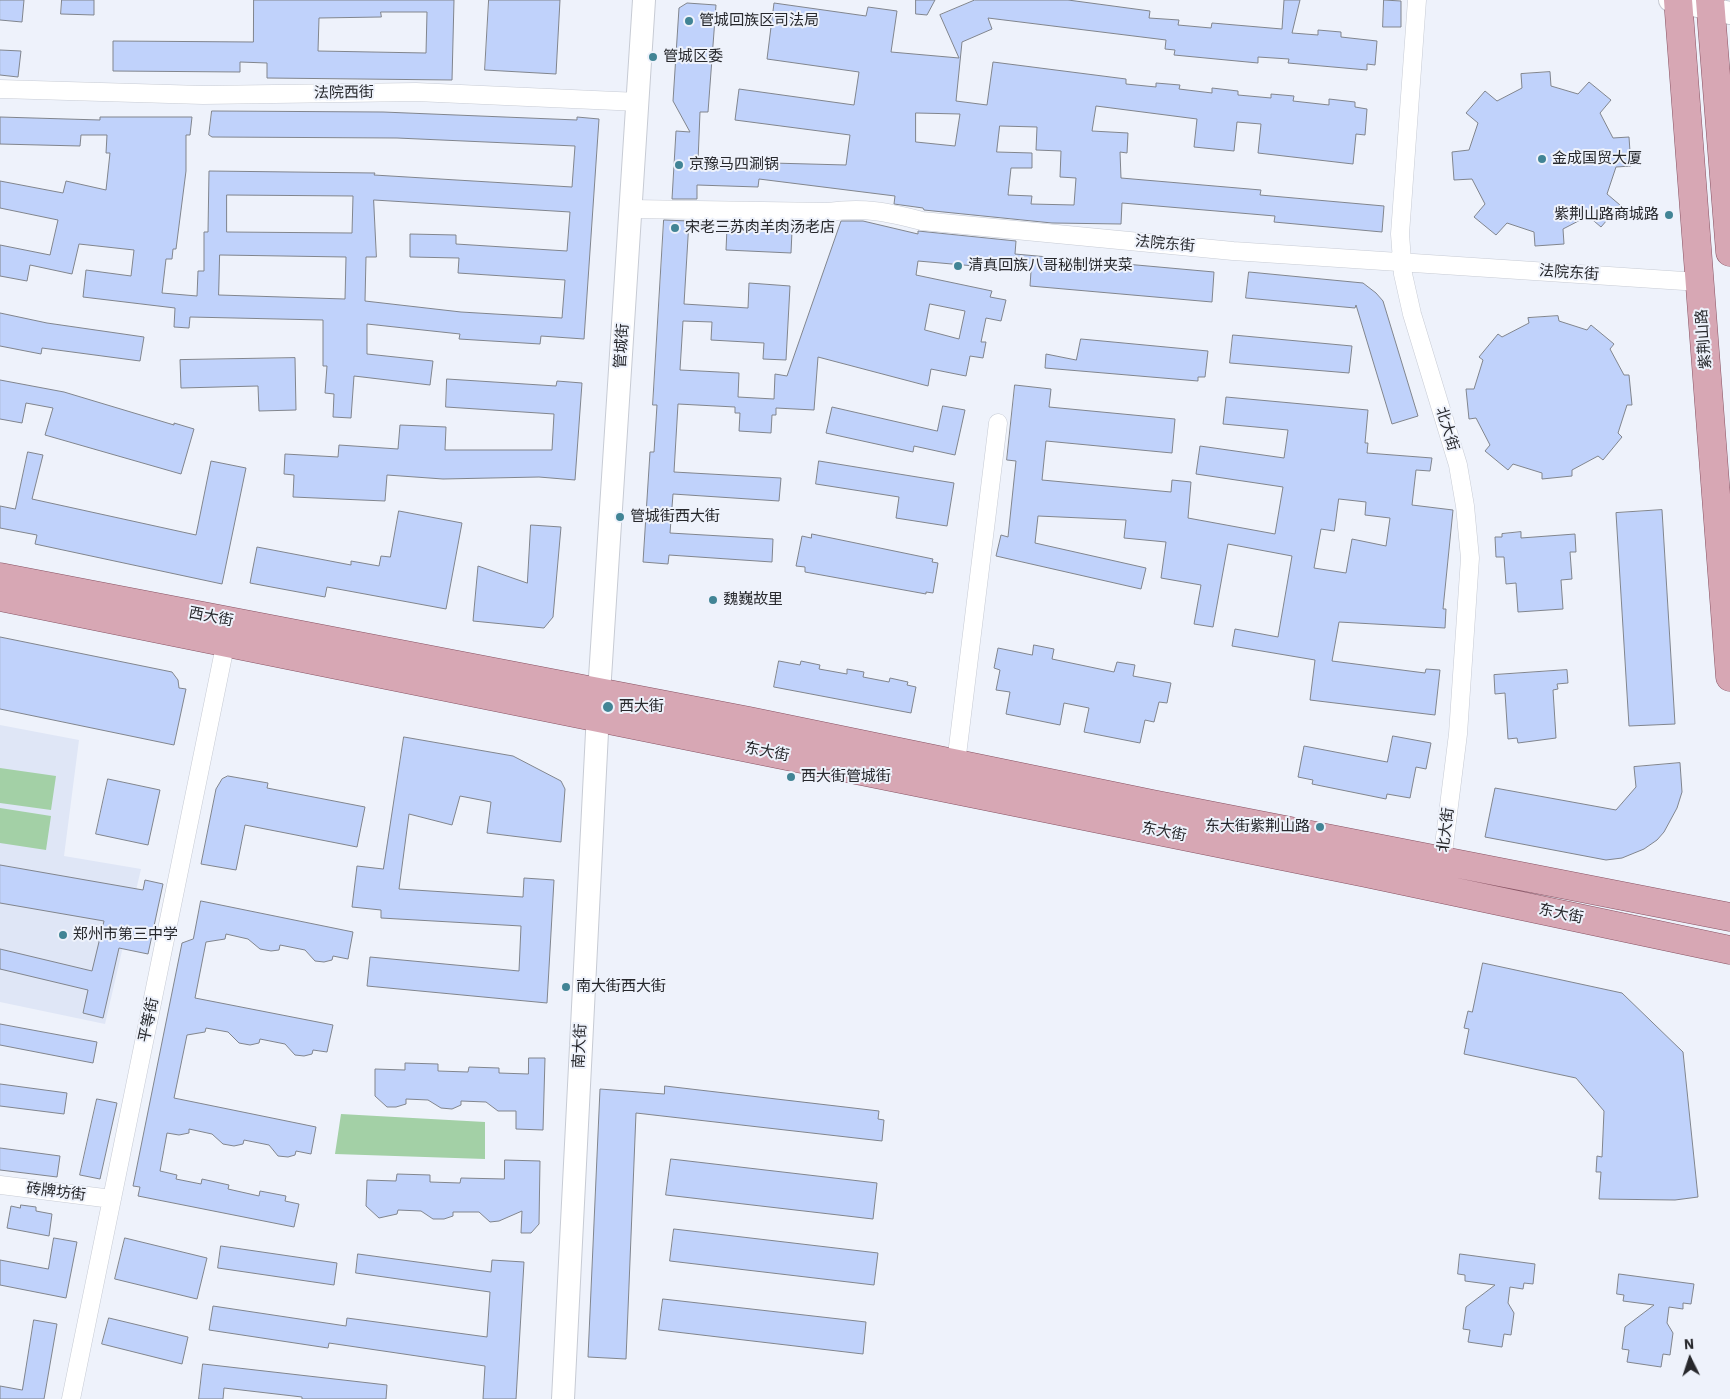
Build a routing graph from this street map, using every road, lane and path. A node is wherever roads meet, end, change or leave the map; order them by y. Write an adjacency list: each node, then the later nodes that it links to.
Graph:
1 (644, 0): 6 (street, 管城街)
2 (1417, 0): 9 (street, 北大街)
3 (1675, 1): 4 (street); 10 (main road, 紫荆山路)
4 (1717, 7): 8 (main road)
5 (0, 88): 6 (street, 法院西街)
6 (639, 102): 7 (street, 管城街)
7 (631, 209): 9 (street, 法院东街); 16 (street, 管城街)
8 (1730, 252)
9 (1402, 262): 10 (street, 法院东街); 18 (street, 北大街)
10 (1700, 282): 15 (main road, 紫荆山路)
11 (998, 422): 17 (street)
12 (0, 577): 16 (main road, 西大街)
13 (0, 597): 14 (main road, 西大街)
14 (226, 641): 16 (main road, 西大街); 22 (street, 平等街)
15 (1730, 678)
16 (598, 705): 17 (main road, 东大街); 20 (main road, 东大街); 24 (street, 南大街)
17 (956, 763): 18 (main road, 东大街)
18 (1442, 861): 19 (main road, 东大街)
19 (1730, 917)
20 (1730, 950)
21 (0, 1185): 22 (street, 砖牌坊街)
22 (112, 1199): 23 (street, 平等街)
23 (71, 1399)
24 (563, 1399)

